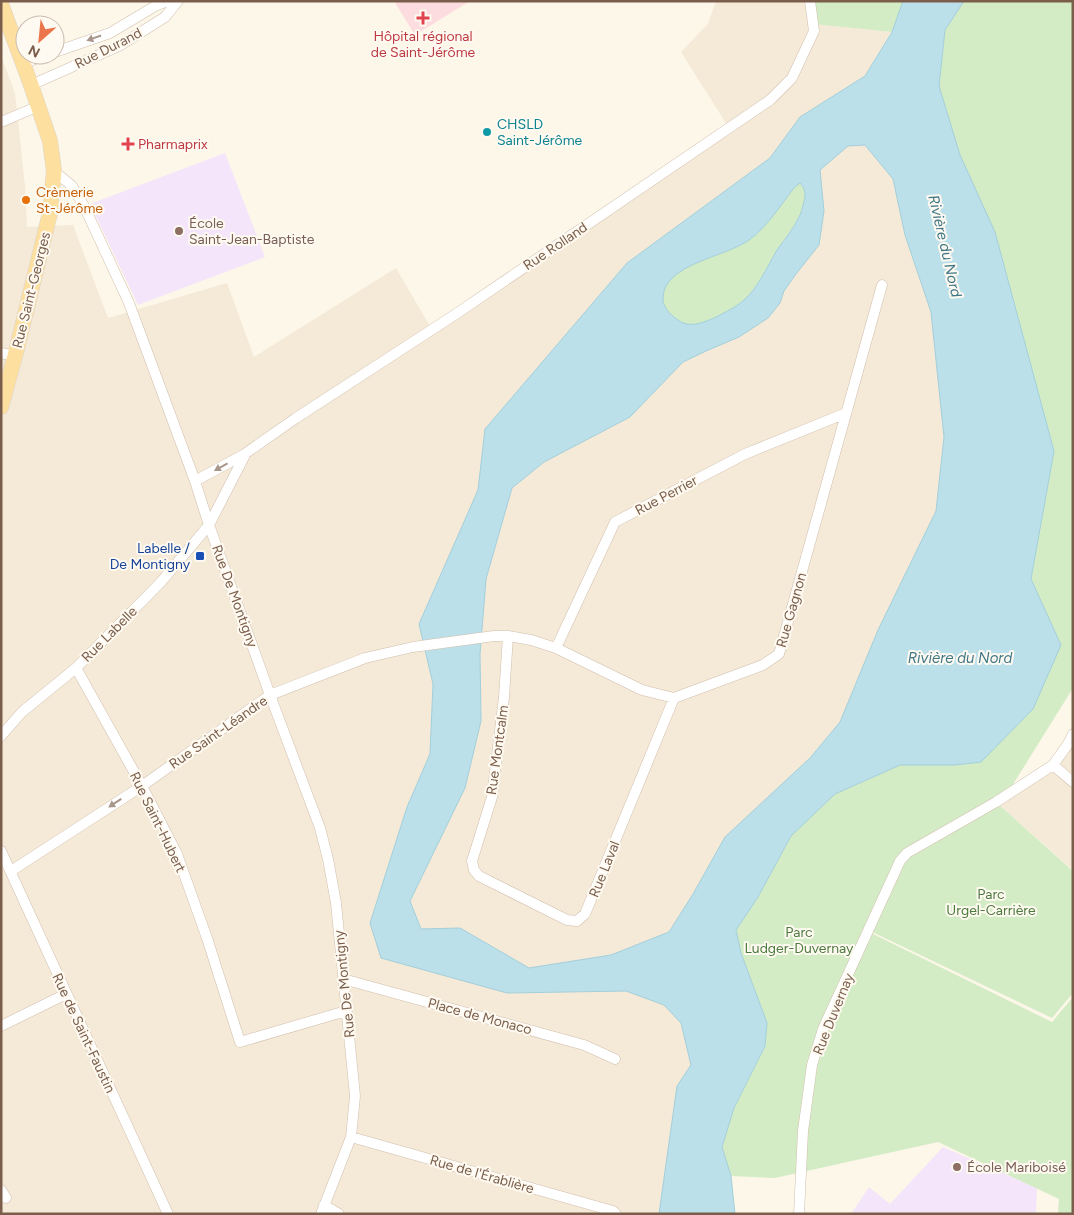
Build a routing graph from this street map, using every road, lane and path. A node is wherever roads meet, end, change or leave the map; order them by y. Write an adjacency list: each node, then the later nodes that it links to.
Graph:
1 (168, 1): 6 (street, Rue Durand, one-way to 6)
2 (178, 1): 8 (street, Rue Durand)
3 (810, 1): 16 (street, Rue Rolland)
4 (1, 4): 5 (main road)
5 (15, 42)
6 (65, 49)
7 (23, 65): 8 (main road)
8 (31, 85): 9 (main road)
9 (39, 106): 10 (street); 11 (main road)
10 (1, 122)
11 (54, 170): 13 (main road, Rue Saint-Georges); 17 (street, Rue De Montigny)
12 (882, 285): 15 (street, Rue Gagnon)
13 (8, 354): 14 (main road, Rue Saint-Georges)
14 (1, 407)
15 (846, 413): 20 (street, Rue Perrier); 23 (street, Rue Gagnon)
16 (246, 453): 17 (street, Rue Rolland, one-way to 17); 18 (street, Rue Rolland)
17 (195, 482): 18 (street, Rue De Montigny)
18 (209, 525): 21 (street, Rue Labelle); 22 (street, Rue De Montigny)
19 (508, 636): 20 (street); 22 (street, Rue Saint-Léandre); 30 (street, Rue Montcalm)
20 (556, 648): 23 (street)
21 (76, 668): 25 (street, Rue Labelle); 28 (street, Rue Saint-Hubert)
22 (270, 695): 28 (street, Rue Saint-Léandre); 32 (street, Rue De Montigny)
23 (674, 698): 30 (street, Rue Laval)
24 (1073, 734): 26 (street, Rue Duvernay)
25 (1, 736)
26 (1053, 765): 27 (street); 42 (street, Rue Duvernay)
27 (1073, 782)
28 (142, 786): 31 (street, Rue Saint-Léandre, one-way to 31); 34 (street, Rue Saint-Hubert)
29 (1, 851): 31 (street, Rue de Saint-Faustin)
30 (472, 861)
31 (11, 871): 33 (street, Rue de Saint-Faustin)
32 (343, 979): 34 (street, Rue De Montigny); 36 (street, Place de Monaco)
33 (66, 994): 35 (street); 40 (street, Rue de Saint-Faustin)
34 (346, 1011): 37 (street, Rue De Montigny)
35 (1, 1026)
36 (615, 1059)
37 (351, 1137): 38 (street, Rue De Montigny); 39 (street, Rue de l'Érablière)
38 (323, 1210): 41 (street)
39 (615, 1213)
40 (168, 1214)
41 (340, 1214)
42 (799, 1214)

